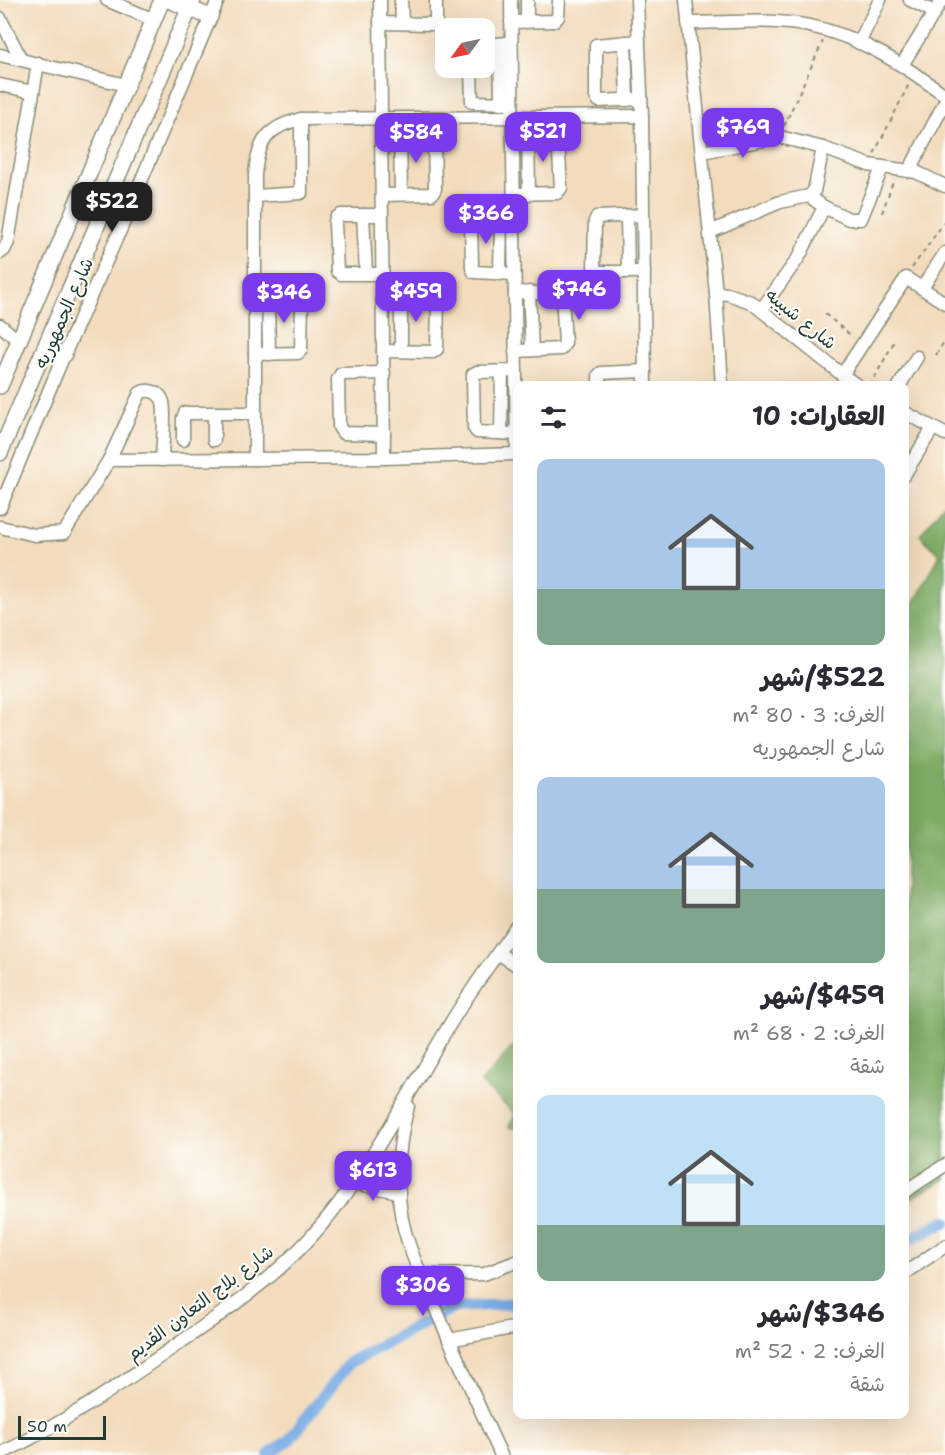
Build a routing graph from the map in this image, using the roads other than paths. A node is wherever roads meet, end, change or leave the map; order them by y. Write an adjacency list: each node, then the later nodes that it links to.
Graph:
1 (106, 0): 20 (street)
2 (162, 0): 20 (main road)
3 (169, 0): 16 (main road)
4 (218, 0): 18 (street, شارع الجمهوريه)
5 (380, 0): 23 (street)
6 (401, 0): 24 (street)
7 (436, 0): 24 (street)
8 (511, 0): 21 (street)
9 (527, 0): 22 (street)
10 (559, 0): 22 (street)
11 (637, 0): 27 (street)
12 (686, 0): 25 (street)
13 (880, 0): 29 (street)
14 (910, 0): 17 (street)
15 (942, 0): 17 (street)
16 (191, 4): 18 (main road); 26 (main road)
17 (934, 12): 35 (street)
18 (210, 17): 97 (street, شارع الجمهوريه)
19 (0, 18): 33 (street)
20 (154, 20): 26 (main road); 38 (main road)
21 (512, 22): 22 (street); 31 (street)
22 (527, 22)
23 (380, 23): 24 (street); 46 (street)
24 (402, 23)
25 (688, 23): 29 (street); 54 (street)
26 (180, 30): 92 (main road)
27 (639, 41): 28 (street); 41 (street)
28 (625, 42): 42 (street); 42 (street)
29 (859, 43): 35 (street)
30 (495, 44): 31 (street)
31 (506, 44): 44 (street)
32 (0, 55): 33 (street)
33 (21, 59): 34 (street)
34 (38, 63): 38 (street); 39 (street)
35 (902, 65): 40 (street)
36 (471, 78): 44 (street)
37 (0, 85): 39 (street)
38 (126, 85): 91 (main road)
39 (33, 92): 70 (street)
40 (945, 95)
41 (641, 99): 42 (street); 45 (street)
42 (627, 100)
43 (945, 102): 56 (street)
44 (507, 103): 47 (street)
45 (642, 116): 47 (street); 67 (street)
46 (381, 117): 47 (street); 48 (street); 52 (street)
47 (513, 117): 49 (street)
48 (301, 119): 62 (street); 62 (street)
49 (513, 132): 51 (street); 59 (street)
50 (400, 133): 52 (street); 58 (street); 58 (street)
51 (528, 133): 60 (street); 60 (street)
52 (381, 134): 61 (street)
53 (823, 148): 54 (street); 55 (street); 63 (street)
54 (702, 152): 71 (street)
55 (882, 168): 56 (street); 64 (street)
56 (903, 171): 57 (street)
57 (945, 186)
58 (401, 194): 61 (street)
59 (514, 194): 60 (street); 68 (street)
60 (529, 194)
61 (382, 195): 65 (street)
62 (255, 196): 84 (street)
63 (809, 196): 64 (street); 71 (street)
64 (824, 207): 89 (street)
65 (382, 214): 66 (street); 77 (street)
66 (363, 215): 76 (street); 76 (street)
67 (643, 215): 69 (street); 75 (street)
68 (508, 216): 78 (street); 78 (street); 79 (street)
69 (627, 216): 74 (street); 74 (street)
70 (5, 228): 72 (street)
71 (710, 232): 83 (street)
72 (0, 253)
73 (945, 253): 80 (street)
74 (628, 272): 75 (street)
75 (644, 272): 103 (street)
76 (366, 274): 77 (street)
77 (383, 274): 86 (street)
78 (500, 274): 79 (street)
79 (514, 274): 81 (street)
80 (922, 288): 88 (street); 106 (street)
81 (515, 292): 82 (street); 96 (street)
82 (529, 292): 93 (street); 93 (street)
83 (716, 293): 89 (street, شارع شبيبه); 111 (street)
84 (255, 294): 85 (street); 98 (street)
85 (268, 294): 99 (street); 99 (street)
86 (383, 294): 87 (street); 94 (street)
87 (401, 295): 95 (street); 95 (street)
88 (945, 303)
89 (761, 310): 106 (street, شارع شبيبه)
90 (0, 325): 91 (street)
91 (19, 340): 114 (main road)
92 (45, 347): 97 (main road); 125 (main road)
93 (532, 350): 96 (street)
94 (383, 351): 95 (street); 105 (street)
95 (401, 351)
96 (515, 351): 102 (street)
97 (64, 354): 132 (street, شارع الجمهوريه)
98 (255, 354): 99 (street); 116 (street)
99 (269, 354)
100 (917, 357): 113 (street)
101 (502, 371): 102 (street); 119 (street); 119 (street)
102 (516, 371): 107 (street)
103 (645, 371): 104 (street); 110 (street)
104 (627, 372): 108 (street); 109 (street)
105 (384, 373): 120 (street); 120 (street)
106 (842, 375): 112 (street, شارع شبيبه)
107 (516, 381)
108 (599, 381)
109 (627, 381)
110 (645, 381)
111 (722, 381)
112 (851, 381)
113 (902, 381)
114 (0, 386)
115 (214, 413): 116 (street); 123 (street); 124 (street)
116 (254, 413): 128 (street)
117 (909, 415): 118 (street)
118 (933, 428): 122 (street); 131 (street)
119 (501, 433): 121 (street)
120 (384, 434): 127 (street)
121 (513, 434)
122 (945, 434)
123 (183, 440)
124 (214, 440)
125 (0, 453)
126 (513, 454): 127 (street)
127 (384, 458): 128 (street)
128 (255, 459): 130 (street)
129 (108, 460): 130 (street); 130 (street); 133 (street)
130 (162, 460)
131 (909, 467)
132 (0, 508)
133 (0, 527)
134 (513, 931): 135 (street, شارع بلاج التعاون القديم)
135 (498, 953): 136 (street); 137 (street, شارع بلاج التعاون القديم)
136 (513, 963)
137 (416, 1086): 139 (street, شارع بلاج التعاون القديم); 141 (street)
138 (945, 1165): 140 (street)
139 (353, 1183): 141 (street); 148 (street, شارع بلاج التعاون القديم)
140 (909, 1189)
141 (399, 1191): 145 (street)
142 (945, 1246): 144 (street)
143 (513, 1263): 145 (street)
144 (909, 1271)
145 (423, 1280): 147 (street)
146 (513, 1328): 147 (street)
147 (449, 1339): 149 (street)
148 (0, 1454)
149 (501, 1455)

